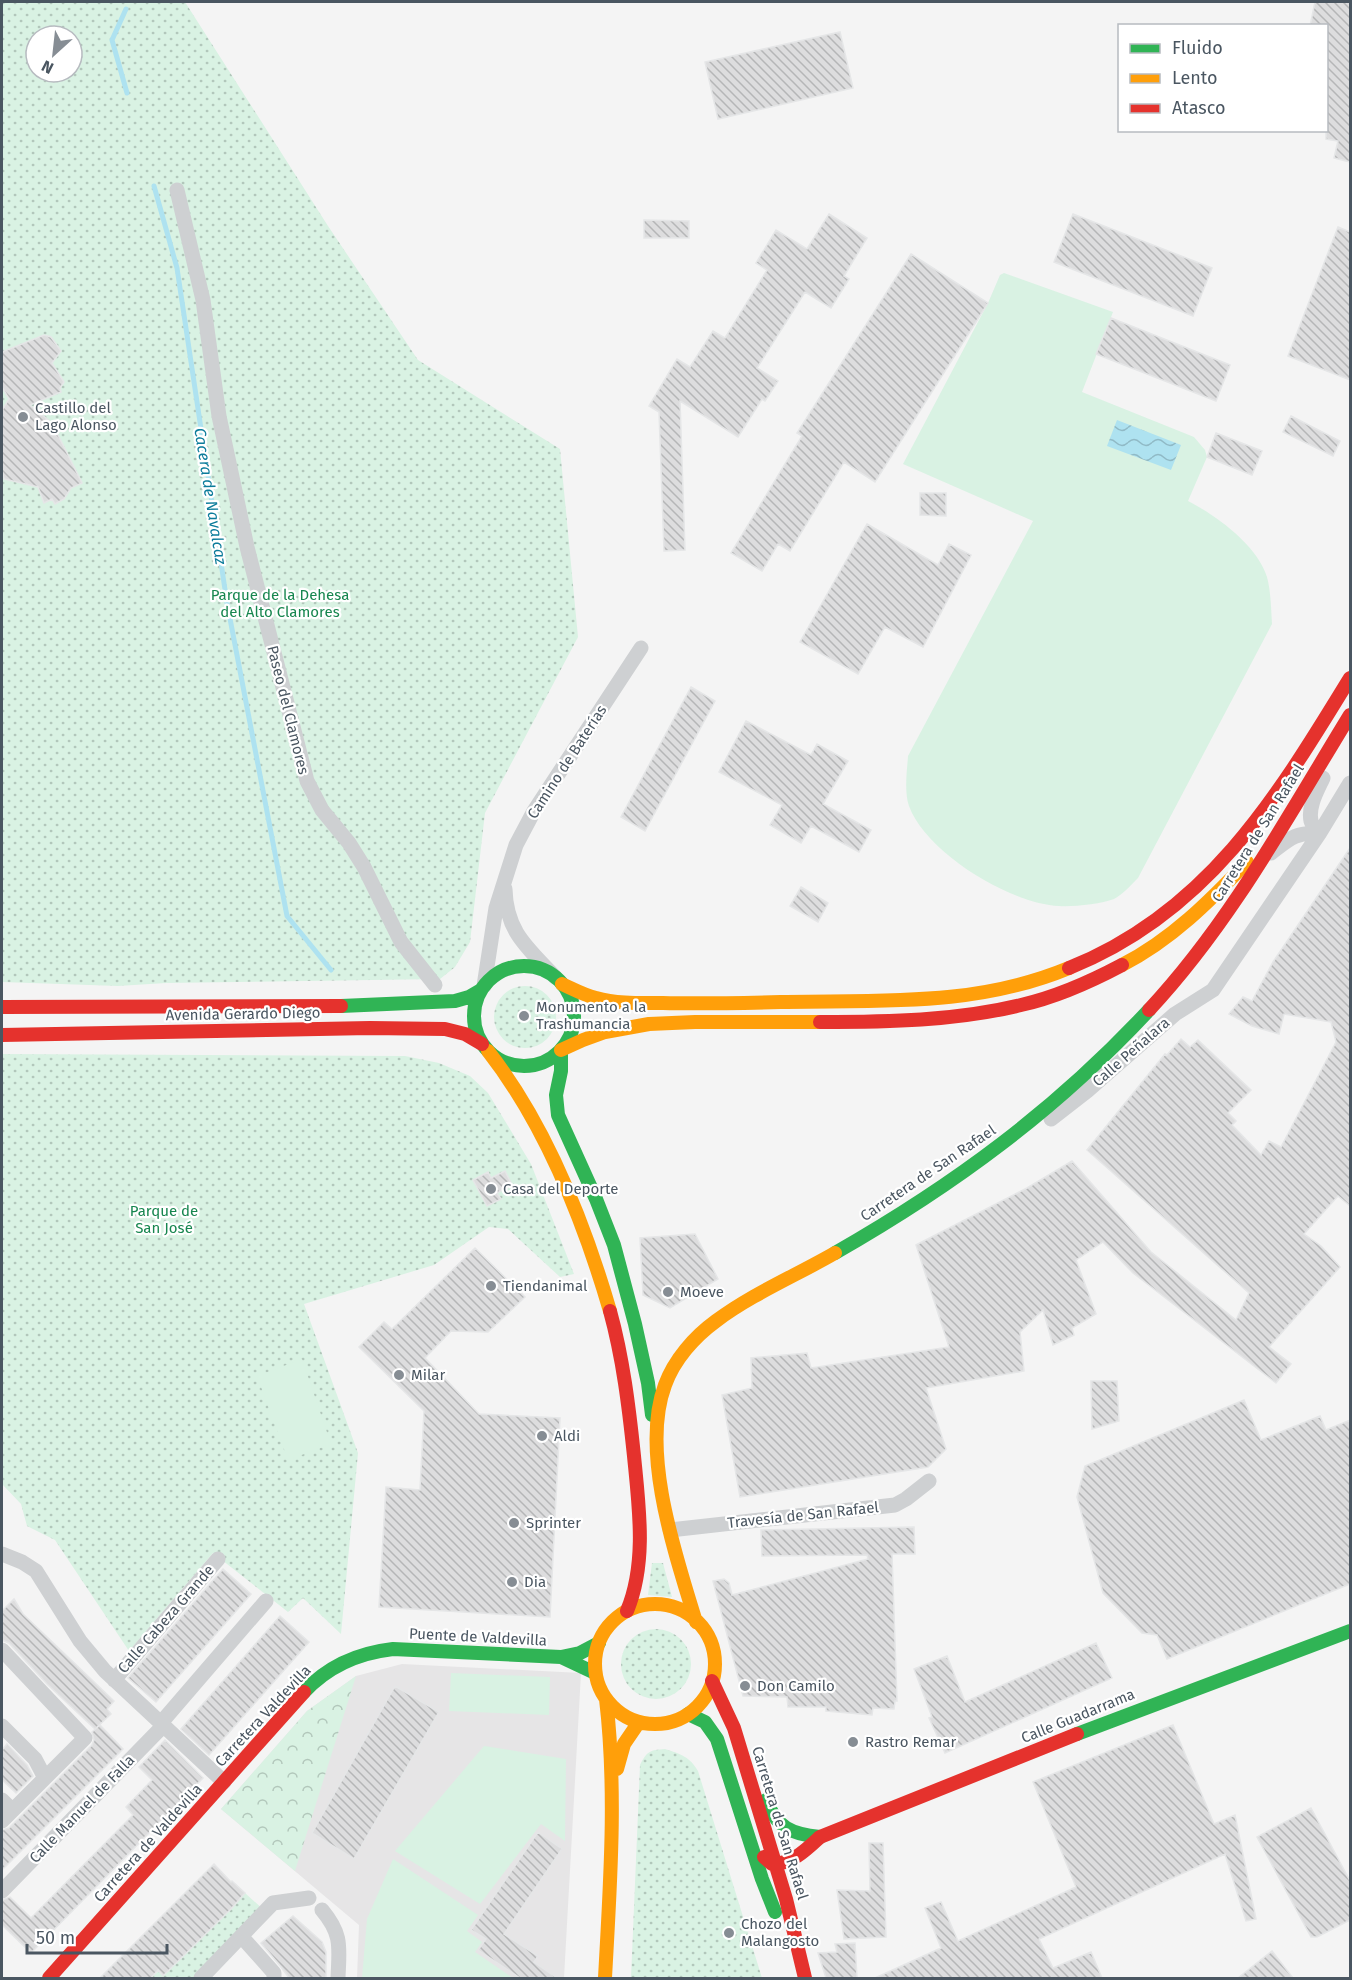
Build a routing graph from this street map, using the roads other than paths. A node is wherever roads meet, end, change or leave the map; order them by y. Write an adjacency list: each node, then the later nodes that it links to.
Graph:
1 (177, 190): 12 (street, Paseo del Clamores)
2 (641, 648): 10 (street, Camino de Baterías)
3 (1350, 678): 11 (main road, Carretera de San Rafael)
4 (1350, 715): 6 (main road, Carretera de San Rafael)
5 (1350, 725): 8 (street)
6 (1323, 758): 9 (main road, Carretera de San Rafael); 17 (main road, Carretera de San Rafael)
7 (1350, 783): 8 (street, Calle Peñalara)
8 (1319, 834): 9 (street); 18 (street, Calle Peñalara)
9 (1260, 861): 18 (main road, Carretera de San Rafael)
10 (505, 882): 11 (street, Camino de Baterías); 13 (street, Camino de Baterías)
11 (559, 980): 13 (main road); 17 (main road)
12 (435, 985)
13 (482, 988): 14 (main road, Avenida Gerardo Diego); 16 (main road)
14 (2, 1007)
15 (2, 1035): 16 (main road, Avenida Gerardo Diego)
16 (485, 1047): 17 (main road); 27 (main road)
17 (561, 1050): 19 (main road)
18 (892, 1218): 19 (main road, Carretera de San Rafael)
19 (658, 1456): 21 (main road, Carretera de San Rafael)
20 (929, 1481): 21 (street, Travesía de San Rafael)
21 (670, 1530): 28 (main road, Carretera de San Rafael)
22 (2, 1554): 24 (street, Calle Cabeza Grande)
23 (218, 1559): 37 (street, Calle Cabeza Grande)
24 (22, 1562): 25 (street); 37 (street, Calle Cabeza Grande)
25 (2, 1567)
26 (266, 1601): 44 (street, Calle Manuel de Falla)
27 (627, 1611): 28 (main road); 30 (main road)
28 (696, 1622): 38 (main road)
29 (1350, 1631): 50 (main road, Calle Guadarrama)
30 (599, 1643): 33 (main road); 35 (main road)
31 (393, 1649): 33 (main road, Puente de Valdevilla); 47 (main road, Carretera Valdevilla)
32 (2, 1650): 34 (street)
33 (561, 1657): 35 (main road)
34 (13, 1663): 36 (street); 46 (street)
35 (595, 1673): 39 (main road)
36 (2, 1674)
37 (114, 1680): 44 (street, Calle Cabeza Grande)
38 (712, 1681): 40 (main road); 41 (main road, Carretera de San Rafael)
39 (606, 1699): 43 (main road); 48 (main road)
40 (688, 1714): 42 (main road); 43 (main road)
41 (730, 1715): 50 (main road); 52 (main road, Carretera de San Rafael)
42 (703, 1721): 52 (main road); 63 (main road, Carretera de San Rafael)
43 (639, 1722): 48 (main road)
44 (161, 1725): 47 (street, Calle Cabeza Grande); 53 (street, Calle Manuel de Falla)
45 (2, 1726): 46 (street)
46 (45, 1778): 49 (street)
47 (224, 1782): 58 (main road, Carretera de Valdevilla)
48 (614, 1787): 62 (main road)
49 (5, 1810)
50 (820, 1837): 51 (main road)
51 (801, 1854): 52 (main road); 55 (main road)
52 (776, 1865): 55 (main road, Carretera de San Rafael)
53 (2, 1891)
54 (309, 1898): 57 (street)
55 (786, 1899): 63 (main road, Carretera de San Rafael)
56 (322, 1910): 61 (street)
57 (241, 1936): 59 (street); 60 (street)
58 (49, 1978)
59 (201, 1978)
60 (274, 1978)
61 (338, 1978)
62 (605, 1978)
63 (803, 1978)

